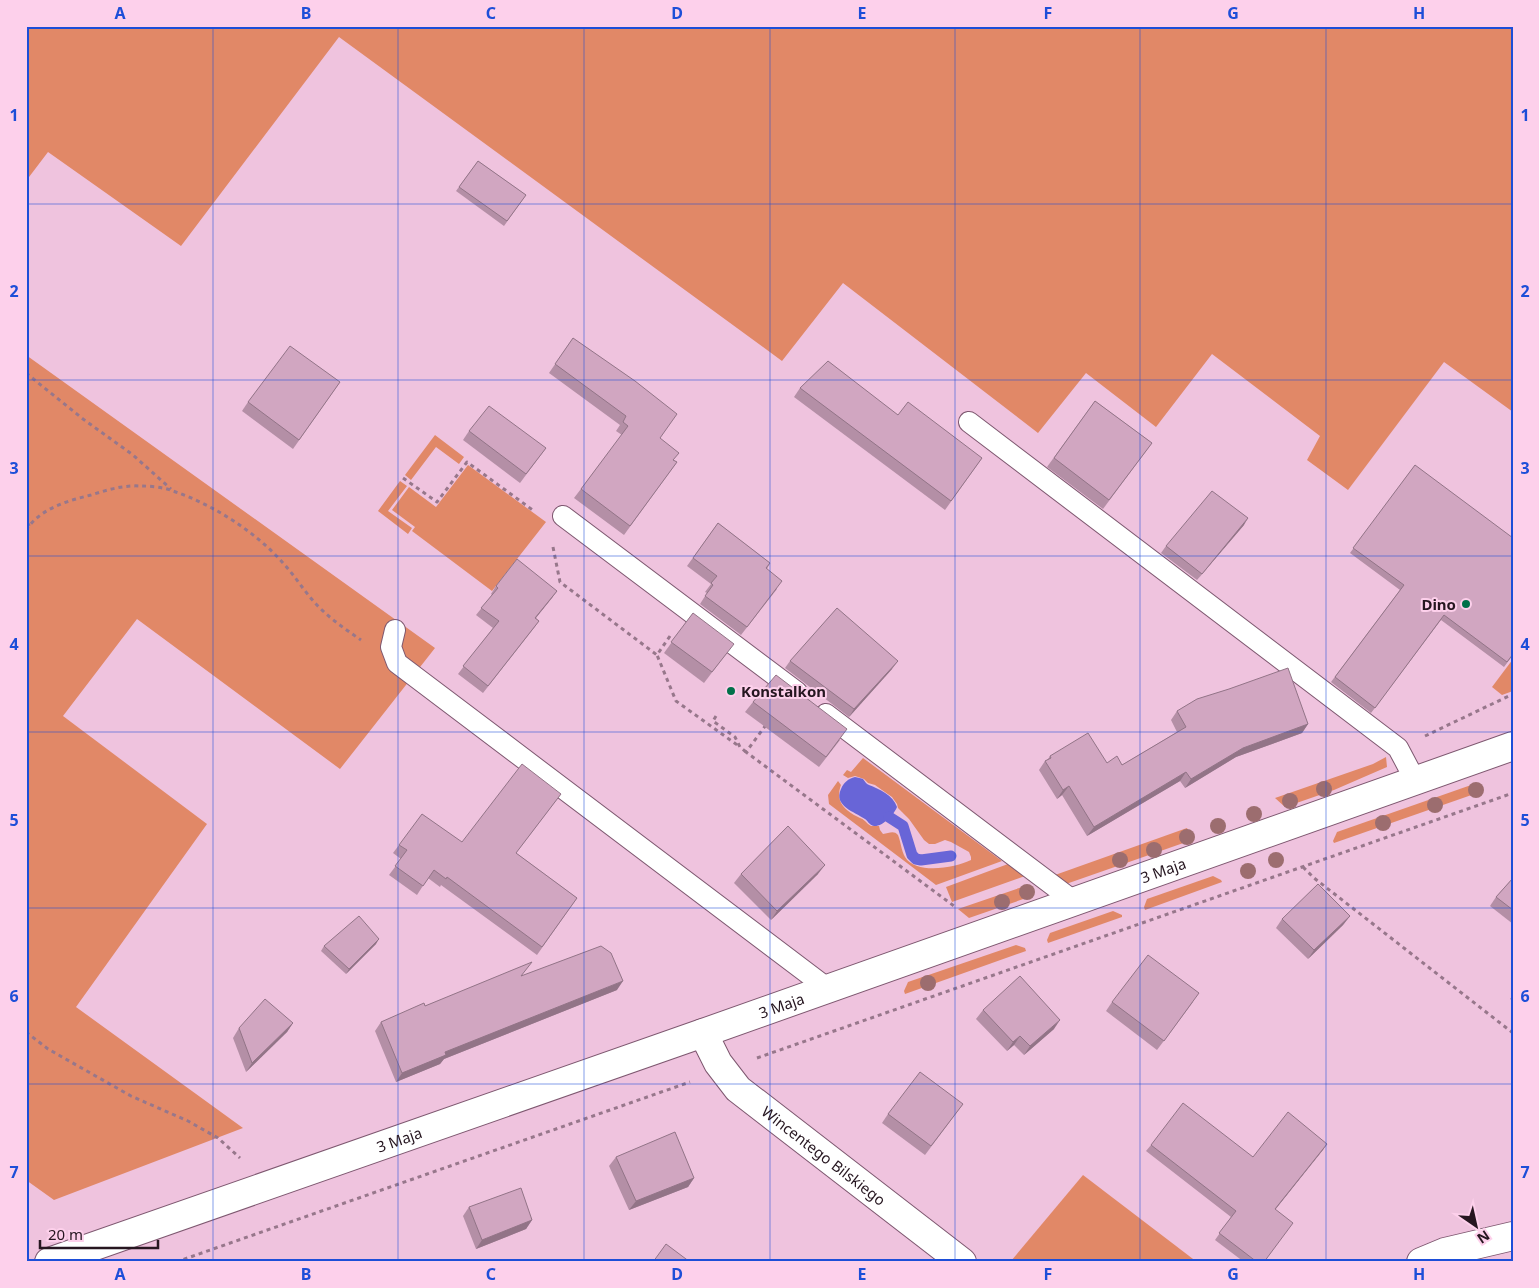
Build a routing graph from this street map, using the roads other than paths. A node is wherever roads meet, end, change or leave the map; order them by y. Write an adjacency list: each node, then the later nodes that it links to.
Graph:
1 (969, 422): 5 (lane)
2 (563, 516): 6 (lane)
3 (395, 630): 7 (lane)
4 (1513, 746): 5 (street, 3 Maja)
5 (1416, 780): 6 (street, 3 Maja)
6 (1075, 902): 7 (street, 3 Maja)
7 (826, 988): 8 (street, 3 Maja)
8 (703, 1033): 10 (street, 3 Maja); 11 (street, Wincentego Bilskiego)
9 (1513, 1236): 12 (street)
10 (49, 1262)
11 (962, 1262)
12 (1421, 1262)

